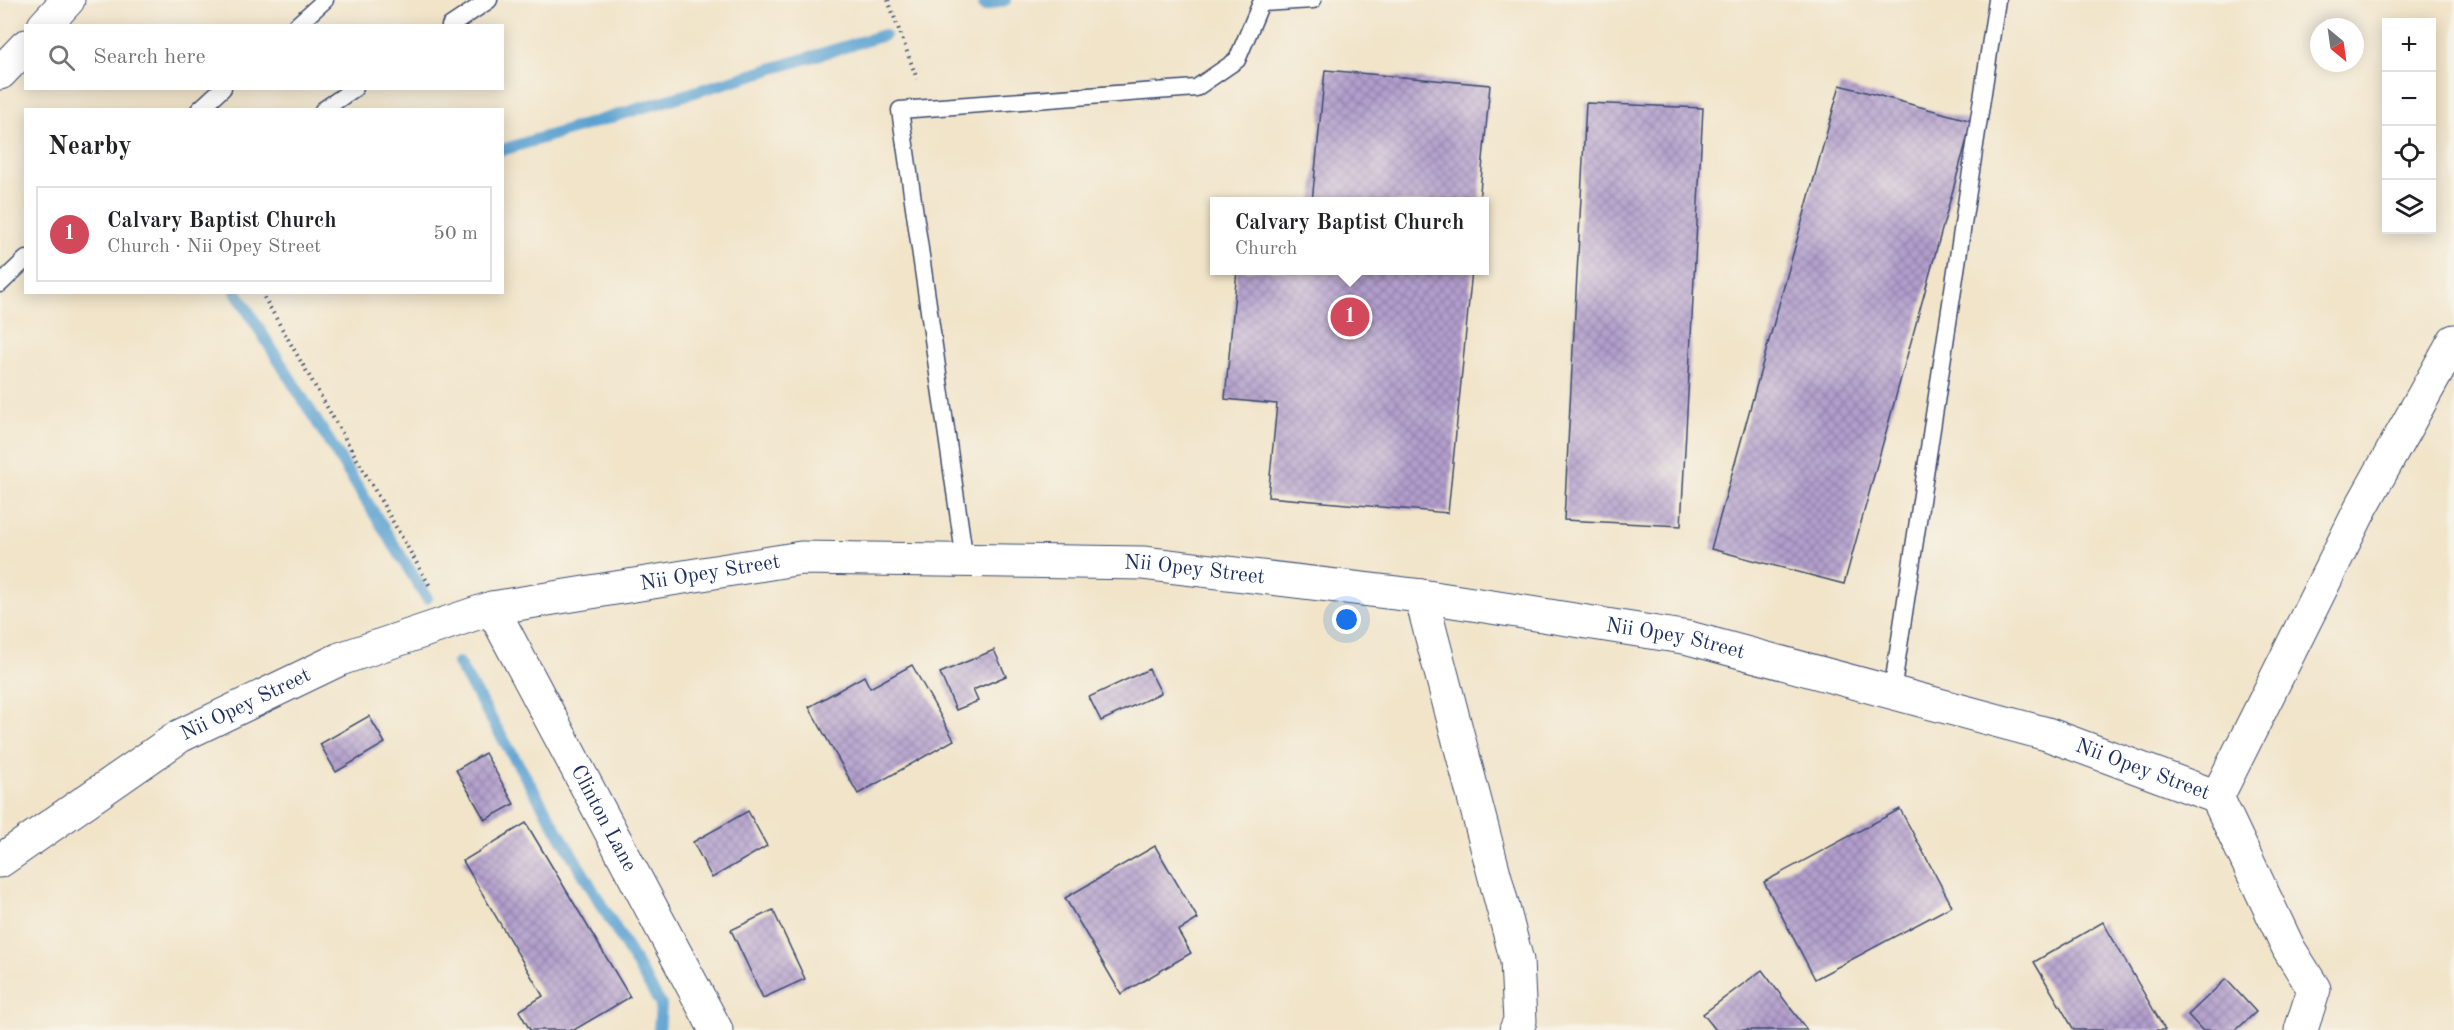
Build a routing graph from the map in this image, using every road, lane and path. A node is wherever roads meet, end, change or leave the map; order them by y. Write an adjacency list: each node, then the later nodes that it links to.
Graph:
1 (68, 0): 7 (main road)
2 (325, 0): 8 (lane)
3 (489, 0): 9 (lane)
4 (888, 0): 16 (path)
5 (1313, 0): 16 (lane)
6 (1997, 0): 25 (lane)
7 (46, 24)
8 (298, 24)
9 (453, 24)
10 (24, 48): 11 (main road)
11 (0, 73)
12 (221, 90): 14 (lane)
13 (352, 90): 15 (lane)
14 (201, 108)
15 (326, 108)
16 (928, 108): 21 (lane)
17 (24, 261): 18 (lane)
18 (0, 284)
19 (262, 294): 24 (path)
20 (2454, 340): 26 (main road)
21 (966, 561): 22 (main road, Nii Opey Street); 23 (main road, Nii Opey Street)
22 (1421, 596): 25 (main road, Nii Opey Street); 29 (main road)
23 (492, 608): 24 (main road, Nii Opey Street); 28 (main road, Clinton Lane)
24 (450, 622): 27 (main road, Nii Opey Street)
25 (1892, 692): 26 (main road, Nii Opey Street)
26 (2217, 797): 30 (main road, Nii Opey Street)
27 (0, 861)
28 (716, 1030)
29 (1516, 1030)
30 (2301, 1030)

